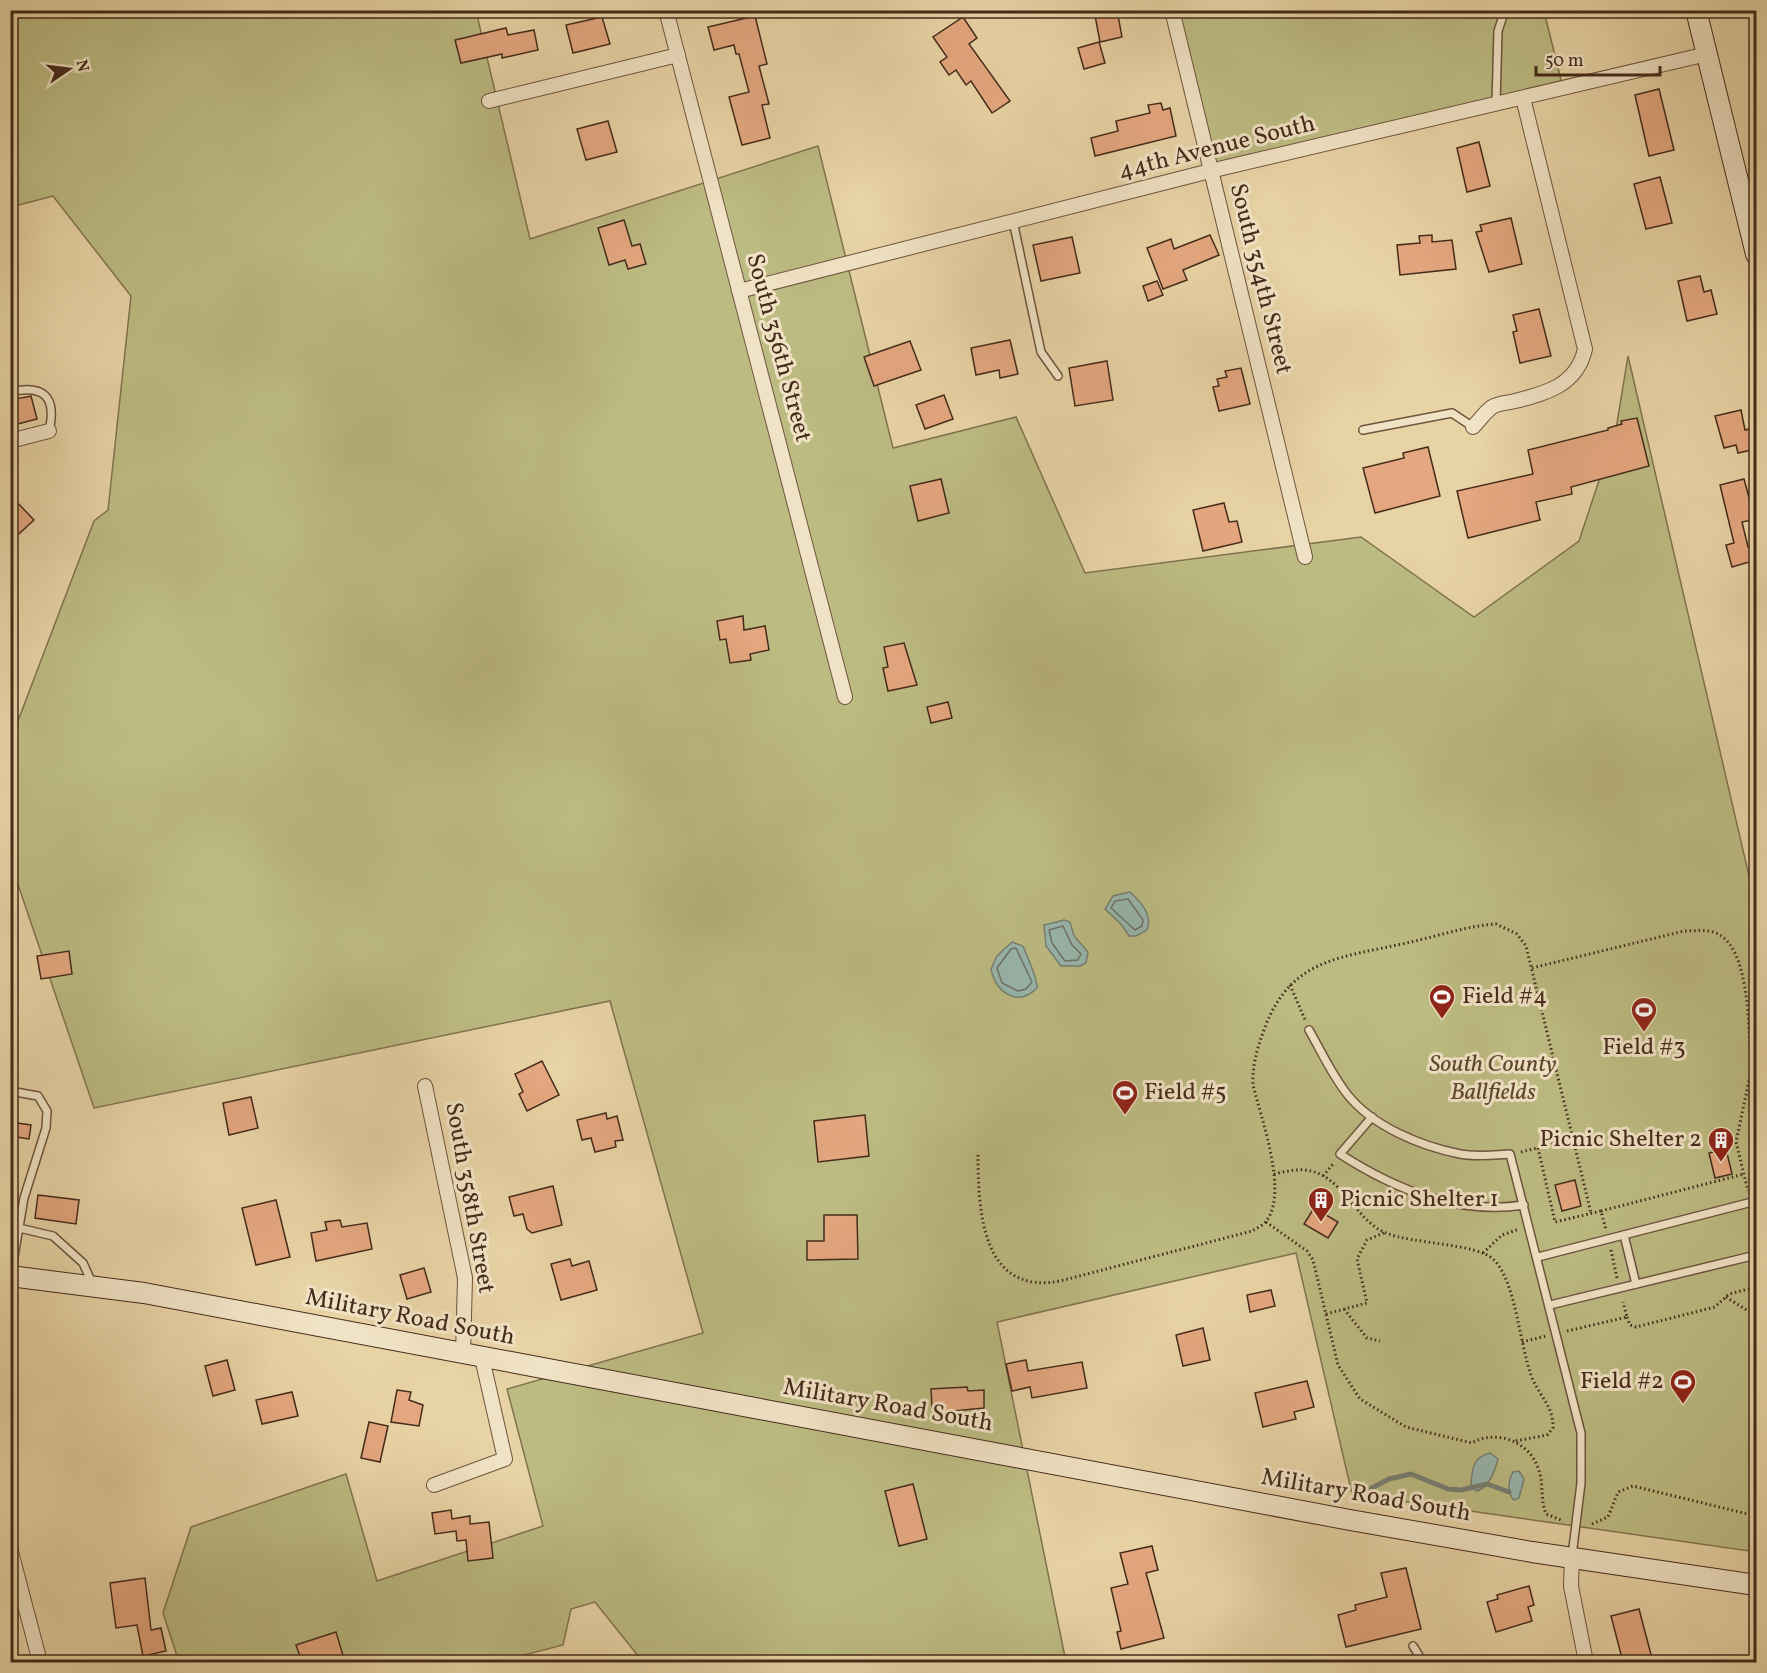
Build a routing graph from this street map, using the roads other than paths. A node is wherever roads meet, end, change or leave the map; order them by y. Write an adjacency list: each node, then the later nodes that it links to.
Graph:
1 (666, 10): 6 (street, South 356th Street)
2 (1172, 10): 10 (street, South 354th Street)
3 (1505, 10): 9 (lane)
4 (1696, 10): 5 (main road)
5 (1707, 54): 7 (street, 44th Avenue South); 12 (main road)
6 (678, 55): 8 (street); 13 (street, South 356th Street)
7 (1522, 98): 9 (street, 44th Avenue South); 16 (street)
8 (489, 102)
9 (1496, 104): 10 (street, 44th Avenue South)
10 (1210, 171): 11 (street, 44th Avenue South); 20 (street, South 354th Street)
11 (1013, 221): 13 (street, 44th Avenue South); 14 (lane)
12 (1756, 254)
13 (739, 291): 21 (street, South 356th Street)
14 (1058, 375)
15 (10, 392): 18 (lane)
16 (1473, 427): 17 (lane)
17 (1363, 430)
18 (49, 431): 19 (street)
19 (10, 441)
20 (1305, 557)
21 (845, 697)
22 (1310, 1030): 25 (lane)
23 (425, 1086): 36 (street, South 358th Street)
24 (10, 1091): 28 (lane)
25 (1372, 1117): 27 (lane); 27 (lane)
26 (1756, 1201): 29 (lane)
27 (1524, 1205): 31 (lane)
28 (19, 1228): 32 (lane); 34 (lane)
29 (1624, 1235): 31 (lane); 33 (lane)
30 (1756, 1255): 33 (lane)
31 (1538, 1257): 35 (lane)
32 (11, 1276): 34 (main road, Military Road South)
33 (1636, 1284): 35 (lane)
34 (93, 1286): 36 (main road, Military Road South)
35 (1550, 1305): 39 (lane)
36 (472, 1356): 37 (street, South 358th Street); 39 (main road, Military Road South)
37 (434, 1485)
38 (10, 1548): 40 (street)
39 (1572, 1557): 41 (main road, Military Road South); 45 (street)
40 (15, 1583): 43 (street)
41 (1756, 1586)
42 (1413, 1646): 44 (lane)
43 (40, 1662)
44 (1423, 1662)
45 (1586, 1662)

